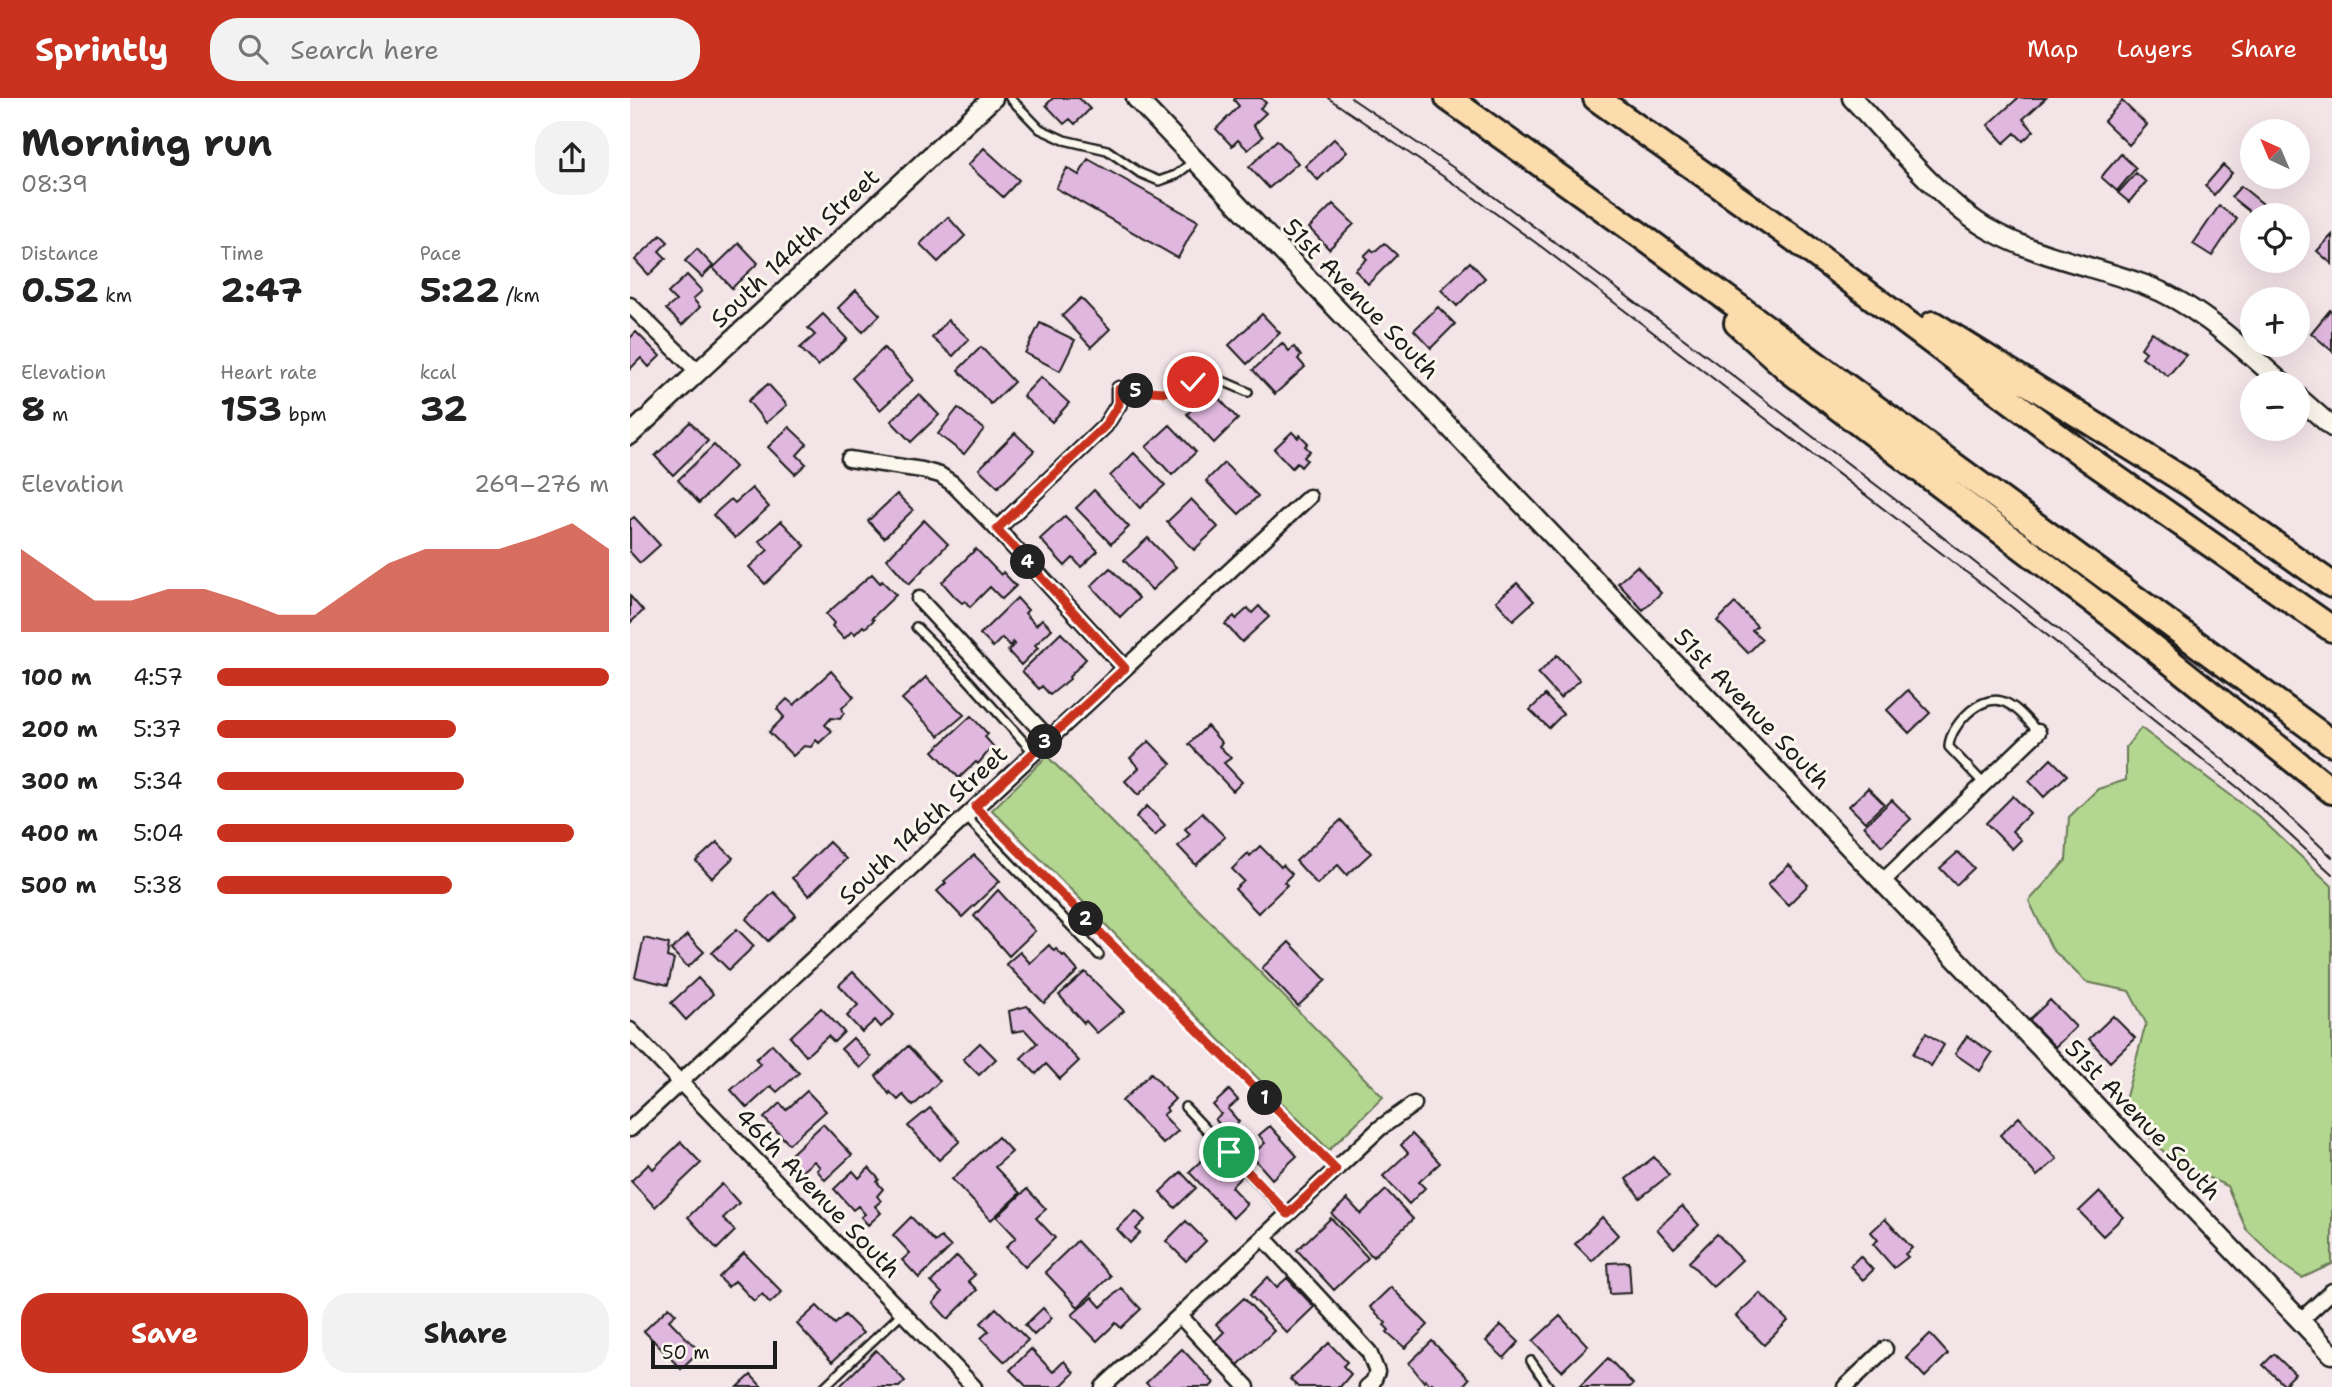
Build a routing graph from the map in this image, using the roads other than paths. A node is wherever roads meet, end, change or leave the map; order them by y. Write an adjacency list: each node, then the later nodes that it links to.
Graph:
1 (993, 98): 12 (street, South 144th Street)
2 (1010, 98): 7 (lane)
3 (1136, 98): 7 (street, 51st Avenue South)
4 (1448, 98): 8 (highway)
5 (1596, 98): 9 (highway)
6 (1852, 98): 11 (street)
7 (1195, 160): 33 (street, 51st Avenue South)
8 (1643, 237): 28 (highway); 31 (highway)
9 (1793, 237): 21 (highway); 24 (highway)
10 (630, 305): 12 (street)
11 (2268, 371)
12 (698, 372): 17 (street, South 144th Street)
13 (1119, 389): 14 (lane); 20 (street)
14 (1248, 392)
15 (2310, 408): 16 (street)
16 (2332, 427)
17 (630, 435)
18 (849, 459): 20 (street)
19 (1308, 497): 25 (street, South 146th Street)
20 (997, 529): 25 (street)
21 (2332, 584)
22 (919, 599): 27 (street)
23 (916, 627): 29 (lane)
24 (2332, 629)
25 (1125, 668): 27 (street, South 146th Street)
26 (2038, 732): 30 (street); 30 (lane)
27 (1049, 739): 29 (street, South 146th Street)
28 (2332, 743)
29 (1034, 753): 32 (street, South 146th Street)
30 (1984, 784): 33 (street)
31 (2332, 791)
32 (971, 812): 34 (lane); 36 (street, South 146th Street)
33 (1882, 882): 45 (street, 51st Avenue South)
34 (1099, 955)
35 (630, 1030): 36 (street, 46th Avenue South)
36 (680, 1081): 39 (street, South 146th Street); 43 (street, 46th Avenue South)
37 (1414, 1104): 40 (street)
38 (1185, 1107): 40 (lane)
39 (630, 1129)
40 (1288, 1214): 41 (street)
41 (1264, 1238): 44 (street); 53 (street)
42 (2332, 1291): 45 (street)
43 (903, 1313): 49 (lane); 50 (street, 46th Avenue South)
44 (1180, 1316): 51 (street); 52 (street)
45 (2300, 1321): 47 (street, 51st Avenue South)
46 (1885, 1349): 55 (street)
47 (2332, 1354)
48 (1531, 1361): 54 (lane)
49 (824, 1387)
50 (974, 1387)
51 (1103, 1387)
52 (1247, 1387)
53 (1367, 1387)
54 (1549, 1387)
55 (1844, 1387)

